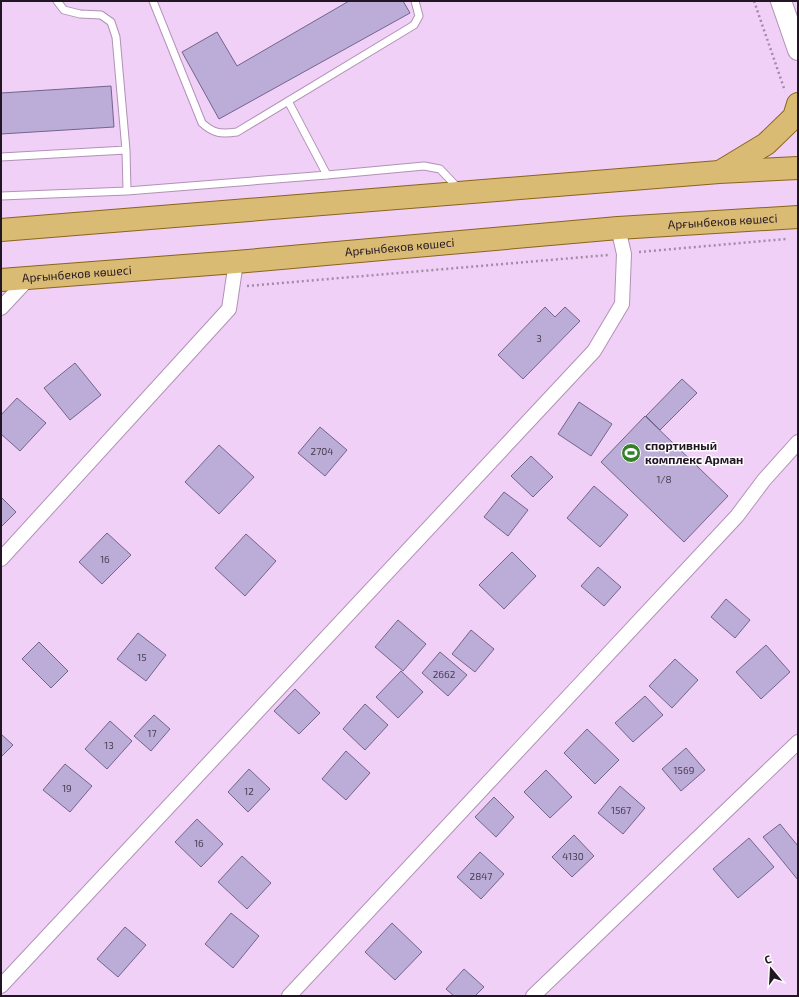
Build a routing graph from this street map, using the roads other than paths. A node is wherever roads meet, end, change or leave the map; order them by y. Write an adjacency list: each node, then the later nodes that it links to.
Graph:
1 (56, 1): 8 (lane)
2 (153, 1): 6 (lane)
3 (415, 1): 6 (lane)
4 (781, 1): 5 (main road)
5 (798, 50)
6 (288, 101): 12 (lane)
7 (796, 110): 11 (main road)
8 (126, 150): 9 (lane); 13 (lane)
9 (1, 157)
10 (798, 168): 11 (main road)
11 (719, 172): 14 (main road)
12 (328, 176): 13 (lane); 14 (lane)
13 (127, 191): 15 (lane)
14 (463, 193): 18 (main road)
15 (1, 196)
16 (798, 217): 17 (main road, Арғынбеков көшесі)
17 (618, 228): 19 (main road, Арғынбеков көшесі); 26 (street)
18 (1, 230)
19 (236, 262): 20 (main road, Арғынбеков көшесі); 24 (street)
20 (29, 278): 21 (main road, Арғынбеков көшесі); 22 (street)
21 (1, 280)
22 (1, 308)
23 (798, 442): 27 (street)
24 (1, 559)
25 (798, 742): 28 (street)
26 (1, 986)
27 (289, 996)
28 (533, 996)

